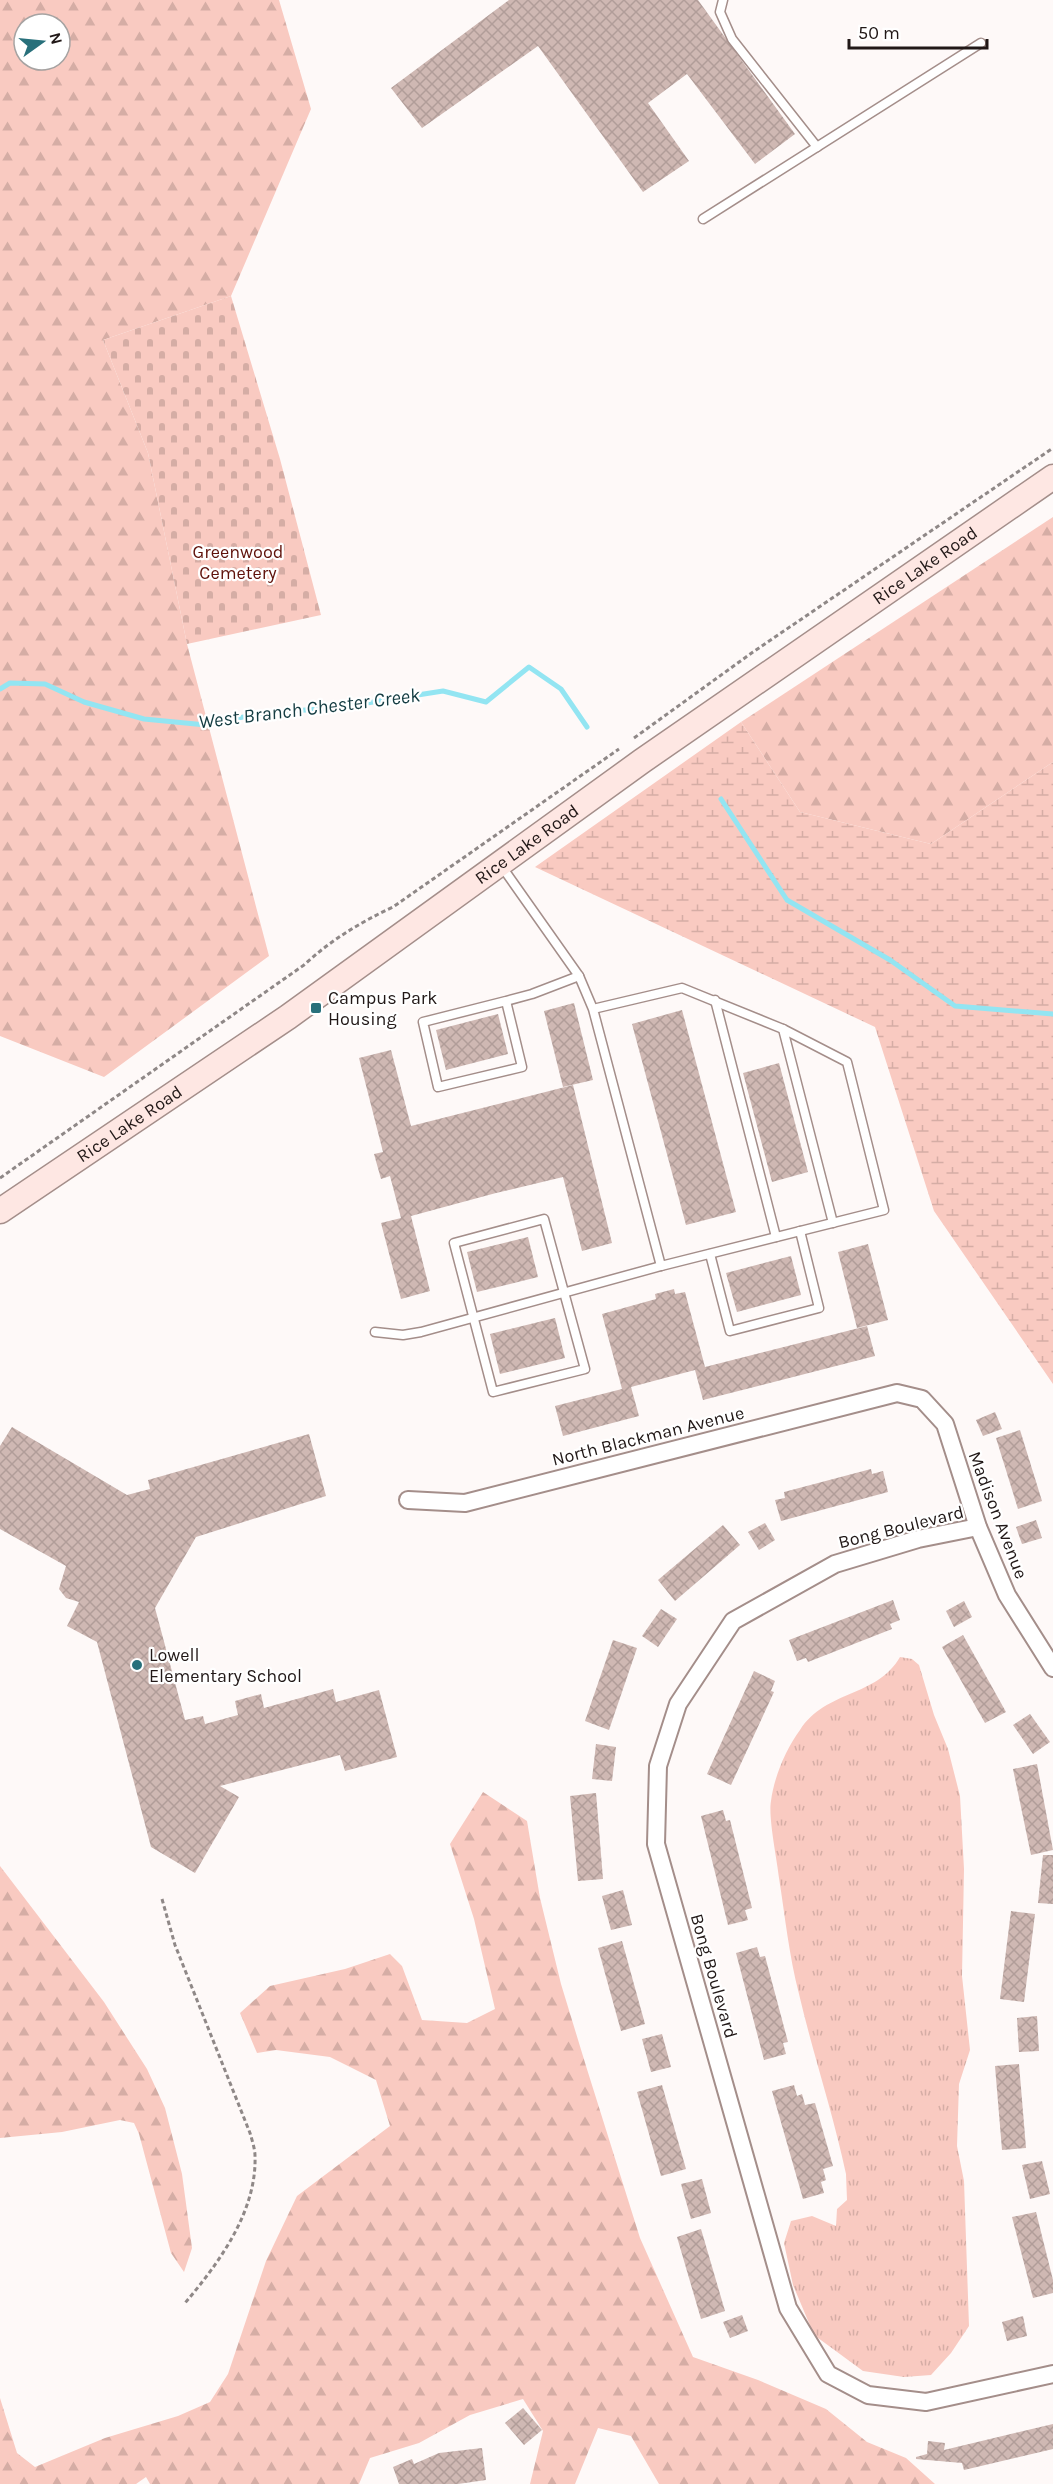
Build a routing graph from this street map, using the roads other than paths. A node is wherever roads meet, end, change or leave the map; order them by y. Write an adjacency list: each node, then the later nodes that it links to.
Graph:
1 (723, 0): 3 (lane)
2 (981, 43): 3 (lane)
3 (817, 147): 4 (lane)
4 (703, 219)
5 (1053, 477): 6 (main road, Rice Lake Road)
6 (499, 864): 7 (lane); 12 (main road, Rice Lake Road)
7 (579, 976): 9 (lane); 10 (lane)
8 (715, 1000): 10 (lane); 11 (lane); 15 (lane)
9 (506, 1001): 9 (lane)
10 (593, 1009): 17 (lane)
11 (783, 1029): 13 (lane); 13 (lane)
12 (0, 1211)
13 (833, 1223): 14 (lane)
14 (800, 1231): 15 (lane); 16 (lane)
15 (776, 1237): 16 (lane)
16 (710, 1254): 17 (lane)
17 (661, 1266): 18 (lane)
18 (565, 1292): 19 (lane); 19 (lane); 19 (lane)
19 (474, 1318): 20 (lane)
20 (375, 1332)
21 (897, 1393): 22 (street, North Blackman Avenue); 23 (street, Madison Avenue)
22 (408, 1500)
23 (978, 1527): 24 (street, Madison Avenue); 25 (street, Bong Boulevard)
24 (1053, 1668)
25 (1053, 2374)

